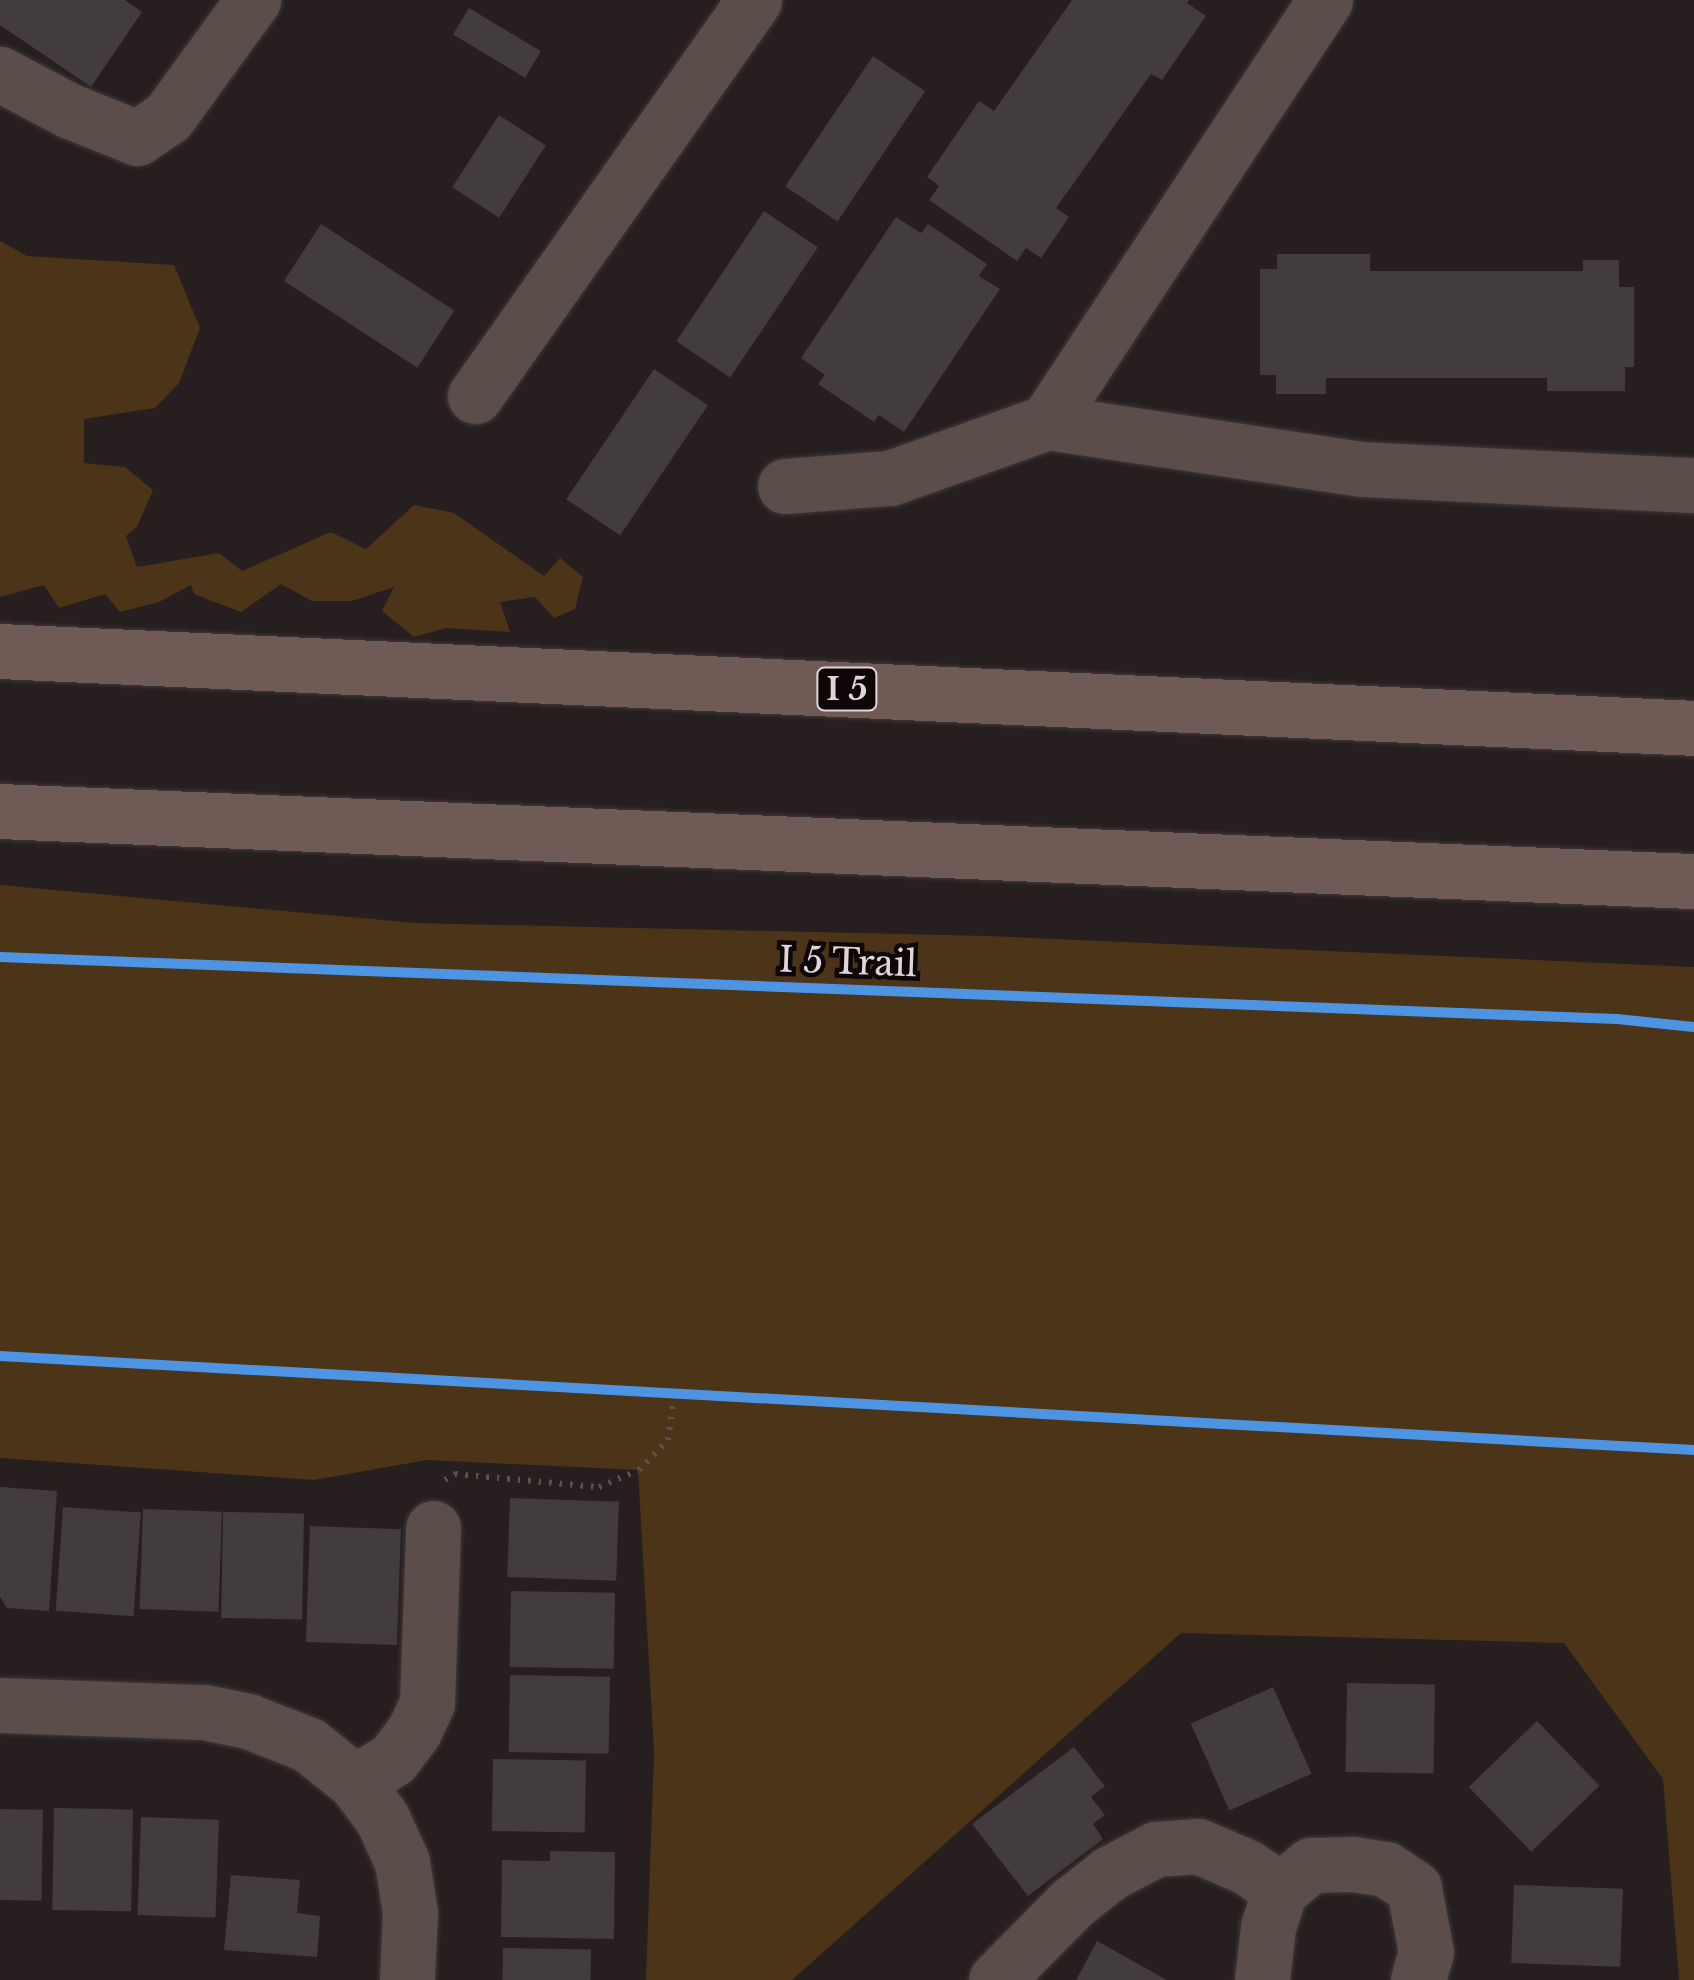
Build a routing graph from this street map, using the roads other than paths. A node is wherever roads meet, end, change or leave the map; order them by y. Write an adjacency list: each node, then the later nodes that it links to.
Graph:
1 (254, 0): 4 (street)
2 (754, 0): 5 (street)
3 (1325, 0): 6 (street)
4 (0, 74)
5 (475, 396)
6 (1047, 422): 7 (street); 8 (street)
7 (1694, 485)
8 (785, 486)
9 (0, 650): 10 (highway, I 5)
10 (1694, 728)
11 (0, 810): 12 (highway)
12 (1694, 881)
13 (433, 1528): 15 (street)
14 (0, 1705): 15 (street)
15 (354, 1782): 17 (street)
16 (1280, 1890): 18 (street); 19 (street); 20 (street)
17 (408, 1980)
18 (996, 1980)
19 (1262, 1980)
20 (1418, 1980)

